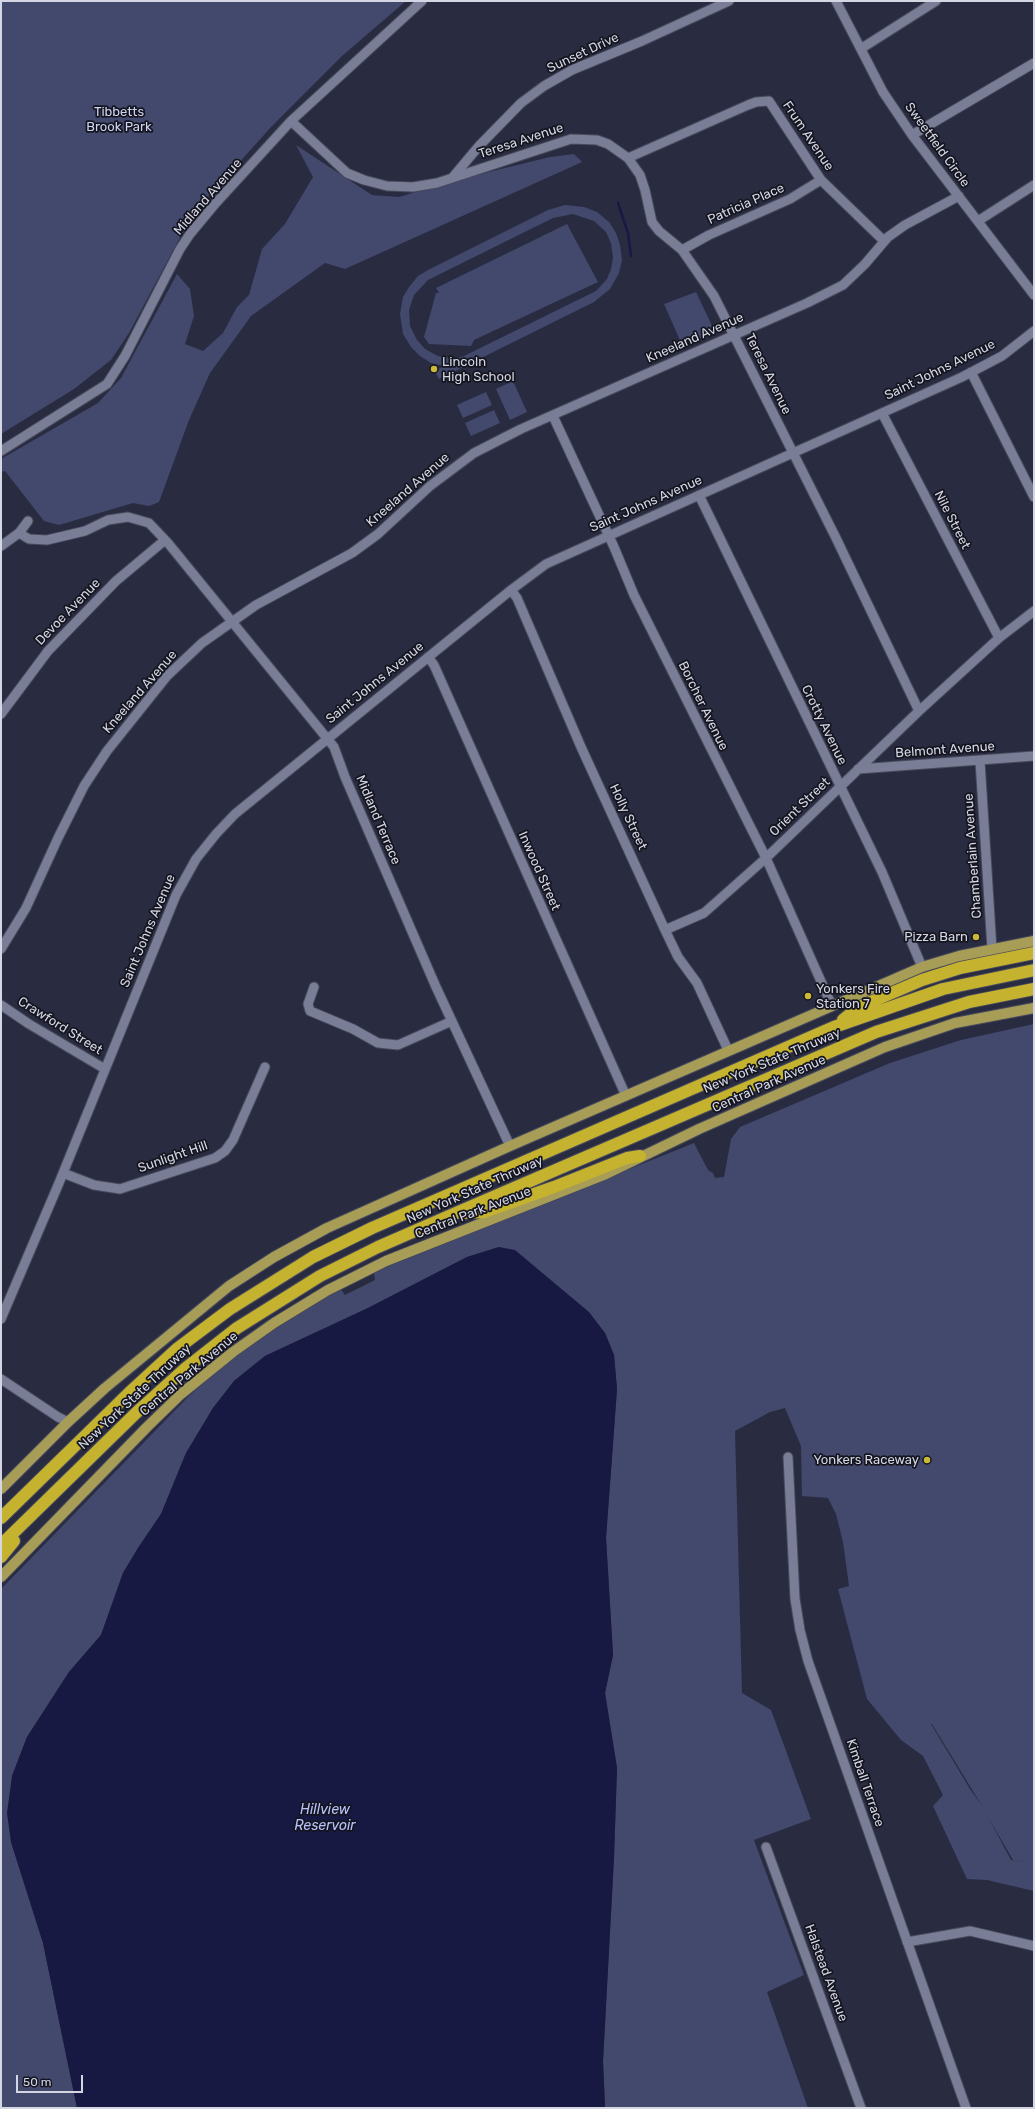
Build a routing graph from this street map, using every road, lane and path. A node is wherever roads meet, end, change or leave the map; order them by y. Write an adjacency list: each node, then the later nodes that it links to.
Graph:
1 (422, 1): 7 (street, Midland Avenue)
2 (729, 1): 10 (street, Sunset Drive)
3 (836, 1): 5 (street, Sweetfield Circle)
4 (936, 1): 5 (street)
5 (862, 48): 8 (street, Sweetfield Circle)
6 (1034, 62): 8 (street)
7 (291, 121): 10 (street, Teresa Avenue); 23 (street, Midland Avenue)
8 (912, 135): 13 (street, Sweetfield Circle)
9 (628, 158): 10 (street, Teresa Avenue); 11 (street, Frum Avenue); 16 (street, Teresa Avenue)
10 (453, 177)
11 (820, 180): 15 (street, Frum Avenue); 16 (street, Patricia Place)
12 (1034, 185): 14 (street)
13 (959, 196): 14 (street, Sweetfield Circle); 15 (street, Kneeland Avenue)
14 (978, 222): 17 (street, Sweetfield Circle)
15 (884, 241): 19 (street, Kneeland Avenue)
16 (682, 250): 19 (street, Teresa Avenue)
17 (1034, 295)
18 (1034, 331): 20 (street, Saint Johns Avenue)
19 (734, 335): 22 (street, Kneeland Avenue); 24 (street, Teresa Avenue)
20 (971, 372): 21 (street, Saint Johns Avenue); 26 (street)
21 (882, 413): 24 (street, Saint Johns Avenue); 35 (street, Nile Street)
22 (553, 416): 29 (street, Borcher Avenue); 34 (street, Kneeland Avenue)
23 (1, 451)
24 (792, 453): 25 (street, Saint Johns Avenue); 37 (street, Teresa Avenue)
25 (699, 495): 29 (street, Saint Johns Avenue); 43 (street, Crotty Avenue)
26 (1034, 497)
27 (28, 521): 28 (street)
28 (19, 533): 30 (street, Midland Terrace); 31 (street)
29 (608, 536): 32 (street, Saint Johns Avenue); 44 (street, Borcher Avenue)
30 (166, 540): 34 (street, Midland Terrace); 38 (street, Devoe Avenue)
31 (1, 546)
32 (511, 590): 36 (street, Saint Johns Avenue); 45 (street, Holly Street)
33 (1034, 611): 35 (street, Orient Street)
34 (231, 621): 39 (street, Midland Terrace); 47 (street, Kneeland Avenue)
35 (1000, 638): 37 (street, Orient Street)
36 (428, 657): 39 (street, Saint Johns Avenue); 62 (street, Inwood Street)
37 (920, 711): 42 (street, Orient Street)
38 (1, 714)
39 (327, 739): 57 (street, Midland Terrace); 61 (street, Saint Johns Avenue)
40 (1034, 756): 41 (street, Belmont Avenue)
41 (980, 760): 42 (street, Belmont Avenue); 48 (street, Chamberlain Avenue)
42 (858, 769): 43 (street, Orient Street)
43 (839, 786): 44 (street, Orient Street); 50 (street, Crotty Avenue)
44 (766, 858): 45 (street, Orient Street); 55 (street, Borcher Avenue)
45 (665, 930): 59 (street, Holly Street)
46 (1034, 941): 48 (main road)
47 (1, 949)
48 (992, 949): 50 (main road)
49 (1034, 953): 58 (highway)
50 (922, 967): 55 (main road)
51 (1034, 970): 58 (highway, New York State Thruway)
52 (314, 987): 57 (street)
53 (1034, 989): 66 (highway, New York State Thruway)
54 (1, 1004): 61 (street, Crawford Street)
55 (832, 1006): 59 (main road)
56 (1034, 1008): 64 (main road, Central Park Avenue)
57 (452, 1022): 63 (street, Midland Terrace)
58 (834, 1027): 71 (highway, New York State Thruway)
59 (728, 1050): 62 (main road)
60 (265, 1067): 65 (street, Sunlight Hill)
61 (105, 1069): 65 (street, Saint Johns Avenue)
62 (626, 1096): 63 (main road)
63 (510, 1146): 69 (main road)
64 (640, 1156): 66 (highway); 78 (main road, Central Park Avenue)
65 (63, 1173): 67 (street, Saint Johns Avenue)
66 (456, 1213): 73 (highway, New York State Thruway)
67 (1, 1319)
68 (1, 1379): 69 (street)
69 (68, 1422): 72 (main road)
70 (788, 1457): 80 (street, Kimball Terrace)
71 (36, 1484): 74 (highway); 75 (highway, New York State Thruway)
72 (1, 1489)
73 (56, 1492): 76 (highway, New York State Thruway); 77 (highway)
74 (1, 1512)
75 (1, 1518)
76 (1, 1545)
77 (1, 1557)
78 (1, 1577)
79 (766, 1847): 82 (street, Halstead Avenue)
80 (907, 1942): 81 (street); 83 (street, Kimball Terrace)
81 (1034, 1946)
82 (861, 2108)
83 (966, 2108)

